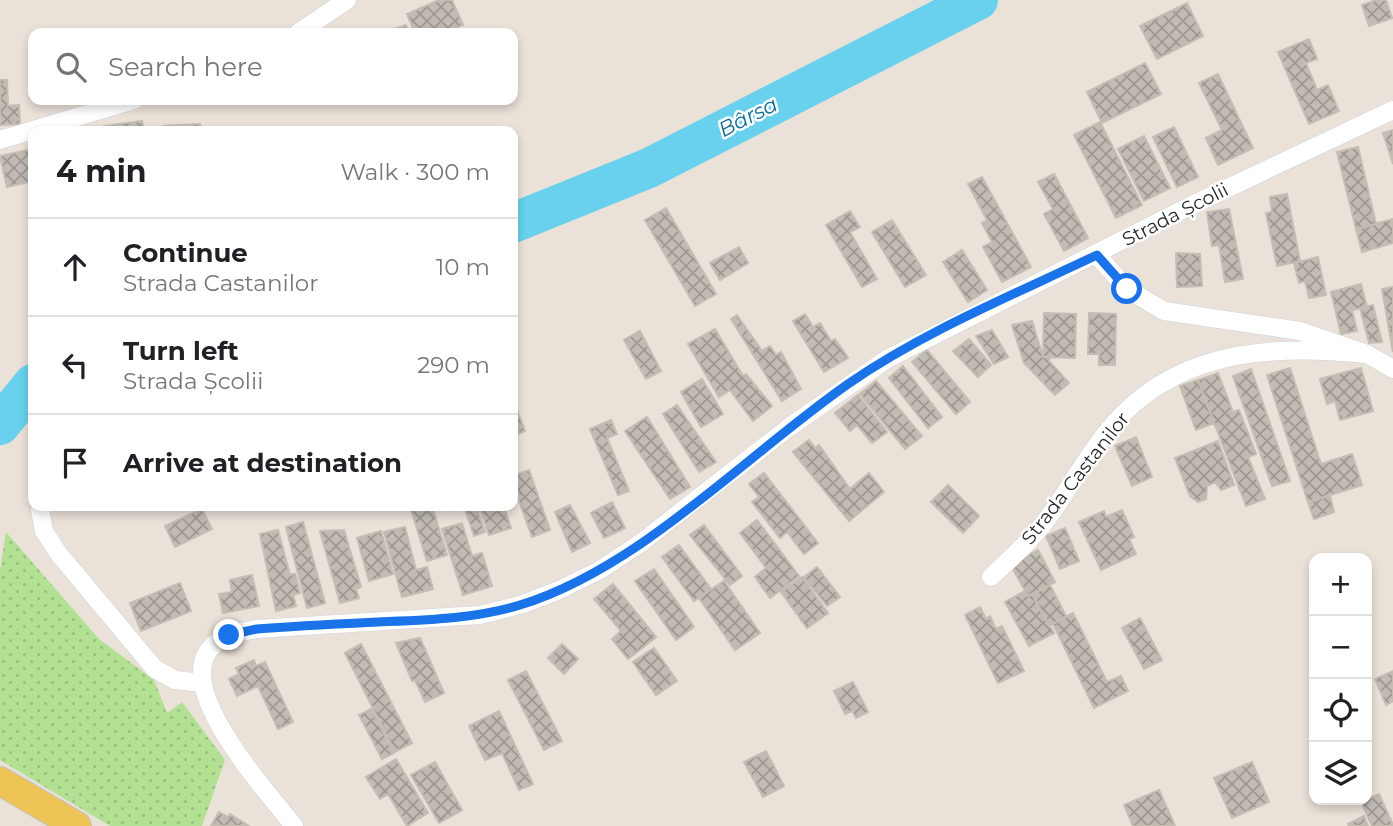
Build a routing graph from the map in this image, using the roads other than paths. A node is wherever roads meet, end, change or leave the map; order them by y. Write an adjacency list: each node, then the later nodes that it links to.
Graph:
1 (347, 0): 2 (street)
2 (305, 28)
3 (117, 105): 5 (street)
4 (1393, 110): 8 (street, Strada Școlii)
5 (47, 126)
6 (28, 132): 7 (street)
7 (0, 140)
8 (1097, 255): 9 (street, Strada Castanilor); 13 (street, Strada Școlii)
9 (1367, 354): 10 (street, Strada Castanilor); 12 (street, Strada Castanilor)
10 (1393, 369)
11 (40, 511): 13 (street)
12 (991, 577)
13 (201, 683): 16 (street)
14 (0, 781): 15 (main road)
15 (77, 826)
16 (294, 826)

